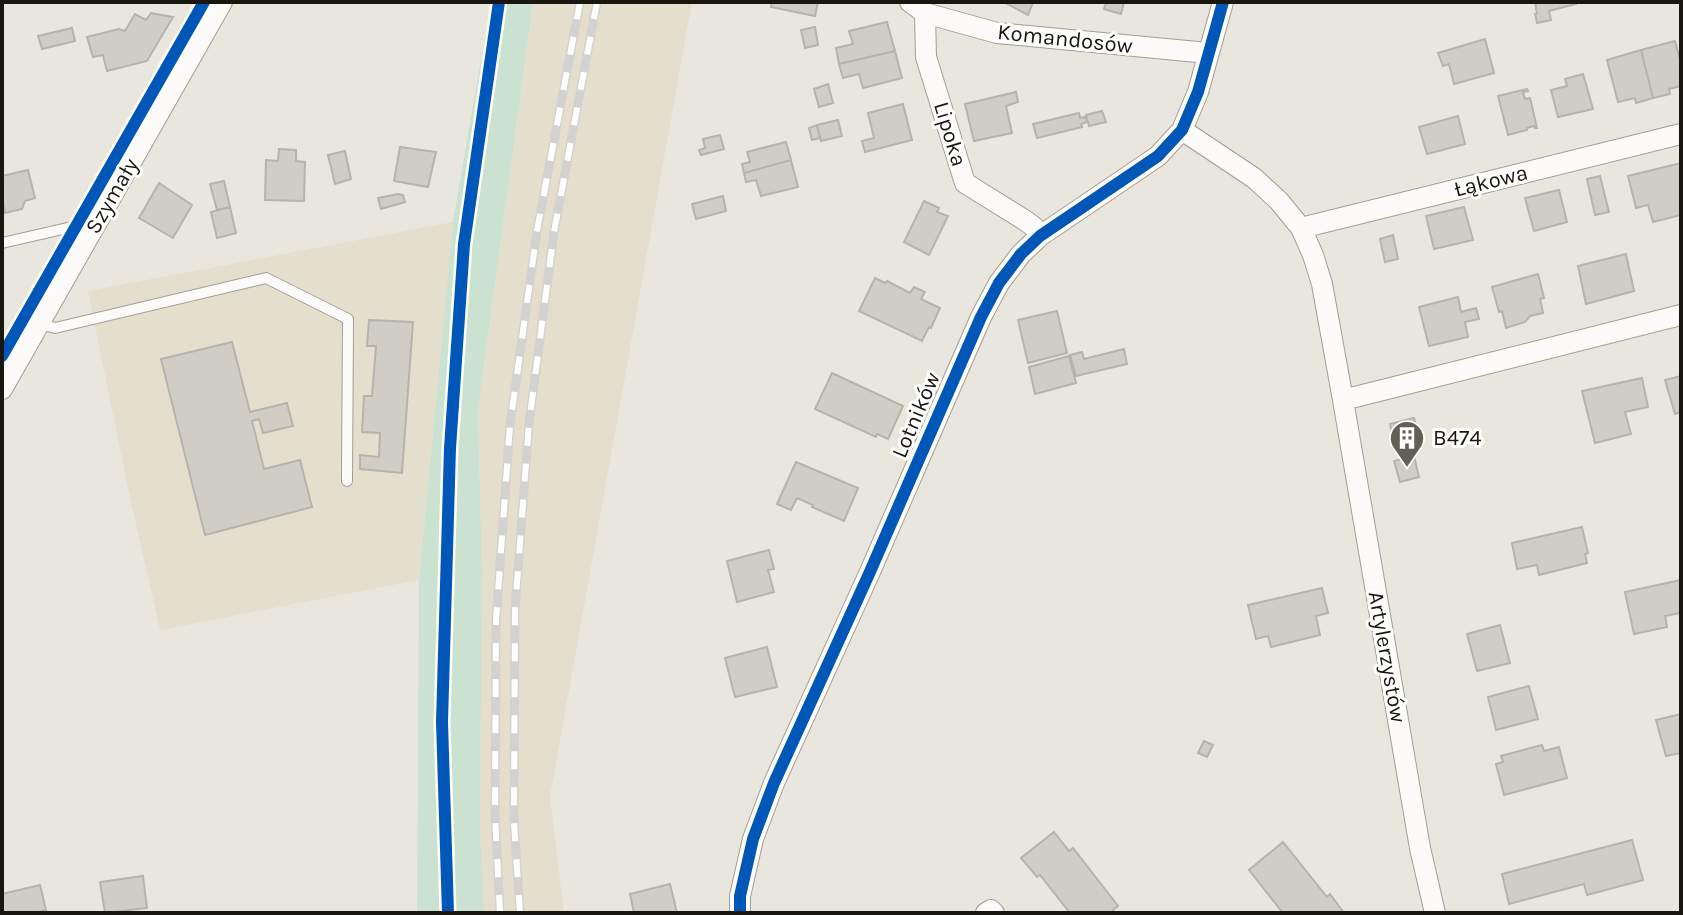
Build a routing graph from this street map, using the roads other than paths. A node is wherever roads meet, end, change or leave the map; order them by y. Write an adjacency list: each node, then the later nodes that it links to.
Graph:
1 (222, 2): 7 (street, Szymały)
2 (1223, 2): 4 (street, Lotników)
3 (917, 8): 4 (street, Komandosów); 9 (street, Lipoka)
4 (1208, 53): 5 (street, Lotników)
5 (1182, 130): 8 (street, Artylerzystów); 9 (street, Lotników)
6 (1681, 134): 8 (street, Łąkowa)
7 (101, 215): 10 (lane); 12 (street, Szymały)
8 (1301, 228): 14 (street, Artylerzystów)
9 (1040, 236): 16 (street, Lotników)
10 (2, 243)
11 (1681, 315): 14 (street)
12 (40, 324): 13 (street, Szymały); 15 (lane)
13 (2, 389)
14 (1343, 400): 19 (street, Artylerzystów)
15 (347, 481)
16 (740, 913)
17 (986, 913): 18 (street)
18 (994, 913)
19 (1435, 913)

